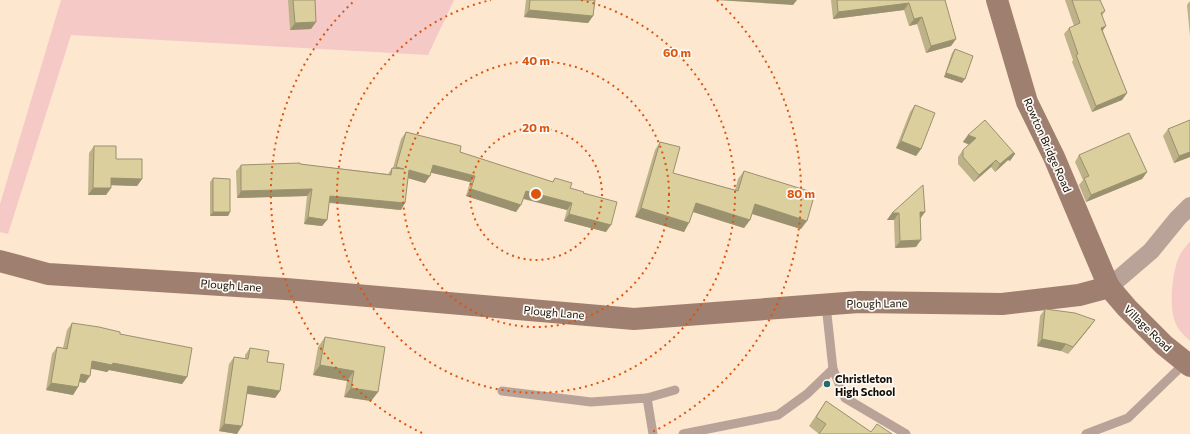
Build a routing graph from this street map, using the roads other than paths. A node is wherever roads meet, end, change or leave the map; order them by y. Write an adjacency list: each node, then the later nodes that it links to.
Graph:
1 (997, 0): 4 (street, Rowton Bridge Road)
2 (1190, 206): 4 (street)
3 (0, 261): 5 (street, Plough Lane)
4 (1110, 287): 5 (street, Plough Lane); 6 (street, Village Road)
5 (826, 305): 7 (lane)
6 (1188, 364): 14 (lane)
7 (833, 369): 12 (lane); 13 (lane)
8 (675, 390): 10 (lane)
9 (502, 391): 10 (lane)
10 (647, 398): 11 (lane)
11 (654, 434)
12 (683, 434)
13 (906, 434)
14 (1086, 434)

